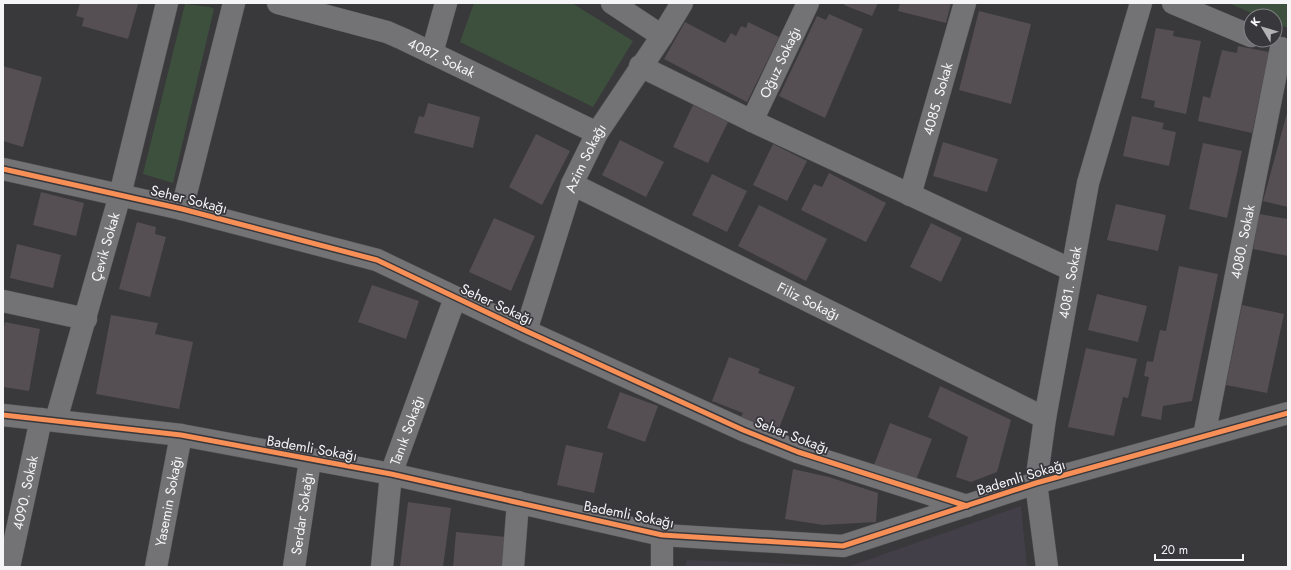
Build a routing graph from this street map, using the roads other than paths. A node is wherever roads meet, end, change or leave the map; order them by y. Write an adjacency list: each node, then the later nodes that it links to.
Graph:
1 (167, 3): 20 (street, Çevik Sokak)
2 (234, 3): 22 (street)
3 (278, 3): 14 (street, 4087. Sokak)
4 (446, 3): 14 (street)
5 (612, 3): 12 (street)
6 (682, 3): 12 (street, Azim Sokağı)
7 (808, 3): 16 (street, Oğuz Sokağı)
8 (965, 3): 21 (street, 4085. Sokak)
9 (1141, 3): 23 (street, 4081. Sokak)
10 (1173, 3): 11 (street)
11 (1243, 33)
12 (662, 36): 15 (street, Azim Sokağı)
13 (1277, 48): 33 (street, 4080. Sokak)
14 (432, 53): 17 (street, 4087. Sokak)
15 (640, 66): 16 (street); 17 (street, Azim Sokağı)
16 (752, 121): 21 (street)
17 (597, 133): 19 (street, Azim Sokağı)
18 (3, 169): 20 (street, Seher Sokağı)
19 (572, 184): 27 (street, Azim Sokağı); 30 (street, Filiz Sokağı)
20 (120, 195): 22 (street, Seher Sokağı); 26 (street, Çevik Sokak)
21 (910, 195): 23 (street)
22 (182, 209): 24 (street, Seher Sokağı)
23 (1072, 270): 30 (street, 4081. Sokak)
24 (455, 298): 27 (street, Seher Sokağı); 35 (street, Tanık Sokağı)
25 (3, 301): 26 (street)
26 (86, 319): 31 (street, Çevik Sokak)
27 (526, 331): 38 (street, Seher Sokağı)
28 (1288, 413): 33 (street, Bademli Sokağı)
29 (3, 415): 31 (street, Bademli Sokağı)
30 (1045, 418): 36 (street, 4081. Sokak)
31 (49, 420): 32 (street, Bademli Sokağı); 40 (street, 4090. Sokak)
32 (181, 435): 34 (street, Bademli Sokağı); 41 (street, Yasemin Sokağı)
33 (1204, 436): 36 (street, Bademli Sokağı)
34 (310, 460): 35 (street, Bademli Sokağı); 42 (street, Serdar Sokağı)
35 (391, 474): 37 (street, Bademli Sokağı); 43 (street, Tanık Sokağı)
36 (1036, 483): 38 (street, Bademli Sokağı); 46 (street, 4081. Sokak)
37 (518, 502): 39 (street, Bademli Sokağı); 44 (street)
38 (967, 506): 39 (street, Bademli Sokağı)
39 (662, 535): 45 (street, Bademli Sokağı)
40 (9, 567)
41 (156, 567)
42 (294, 567)
43 (382, 567)
44 (513, 567)
45 (662, 567)
46 (1047, 567)

